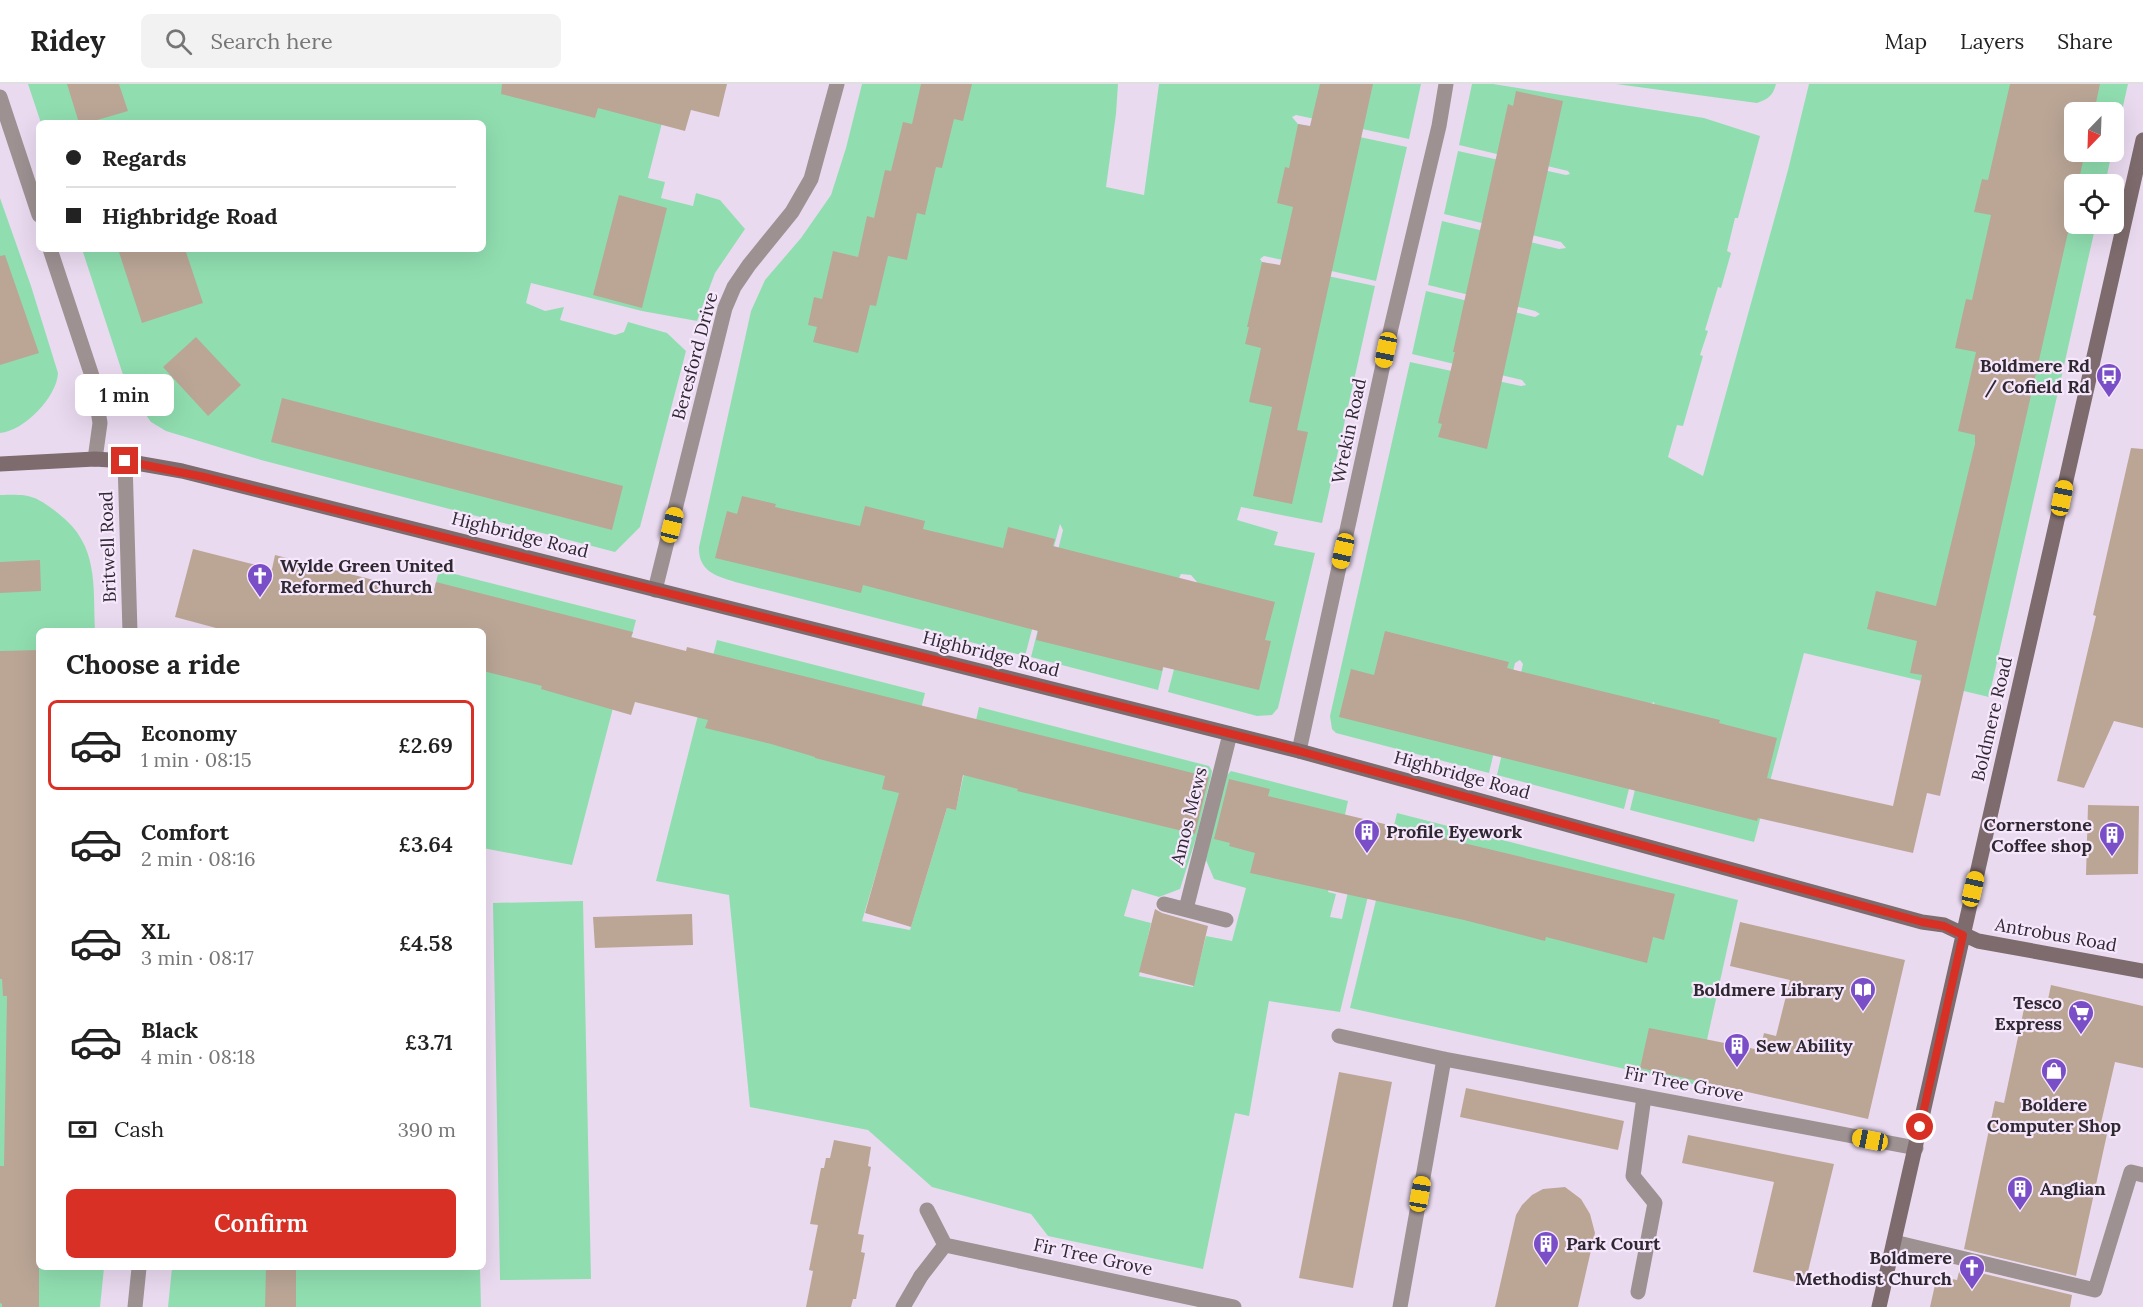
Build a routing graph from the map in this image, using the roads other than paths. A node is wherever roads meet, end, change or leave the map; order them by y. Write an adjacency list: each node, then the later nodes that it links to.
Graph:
1 (837, 84): 10 (street, Beresford Drive)
2 (1446, 84): 13 (street, Wrekin Road)
3 (0, 97): 5 (street)
4 (2143, 140): 17 (street, Boldmere Road)
5 (36, 206)
6 (51, 252): 7 (street)
7 (95, 459): 8 (street, Highbridge Road); 9 (street, Highbridge Road)
8 (125, 461): 10 (street, Highbridge Road); 11 (street, Britwell Road)
9 (0, 464)
10 (655, 590): 12 (street, Highbridge Road)
11 (130, 628)
12 (1230, 734): 13 (street, Highbridge Road); 15 (street, Amos Mews)
13 (1299, 751): 17 (street, Highbridge Road)
14 (1164, 904): 15 (street)
15 (1186, 909): 16 (street)
16 (1226, 920)
17 (1963, 935): 18 (street, Antrobus Road); 22 (street, Boldmere Road)
18 (2143, 971)
19 (1340, 1036): 20 (street, Fir Tree Grove)
20 (1444, 1059): 21 (street, Fir Tree Grove); 32 (street)
21 (1644, 1096): 22 (street, Fir Tree Grove); 28 (street)
22 (1916, 1148): 25 (street, Boldmere Road)
23 (2143, 1175): 25 (street)
24 (927, 1210): 26 (street)
25 (1894, 1242): 33 (street, Boldmere Road)
26 (945, 1245): 30 (street); 31 (street, Fir Tree Grove)
27 (139, 1270): 29 (street)
28 (1638, 1292)
29 (135, 1307)
30 (903, 1307)
31 (1234, 1307)
32 (1400, 1307)
33 (1879, 1307)

